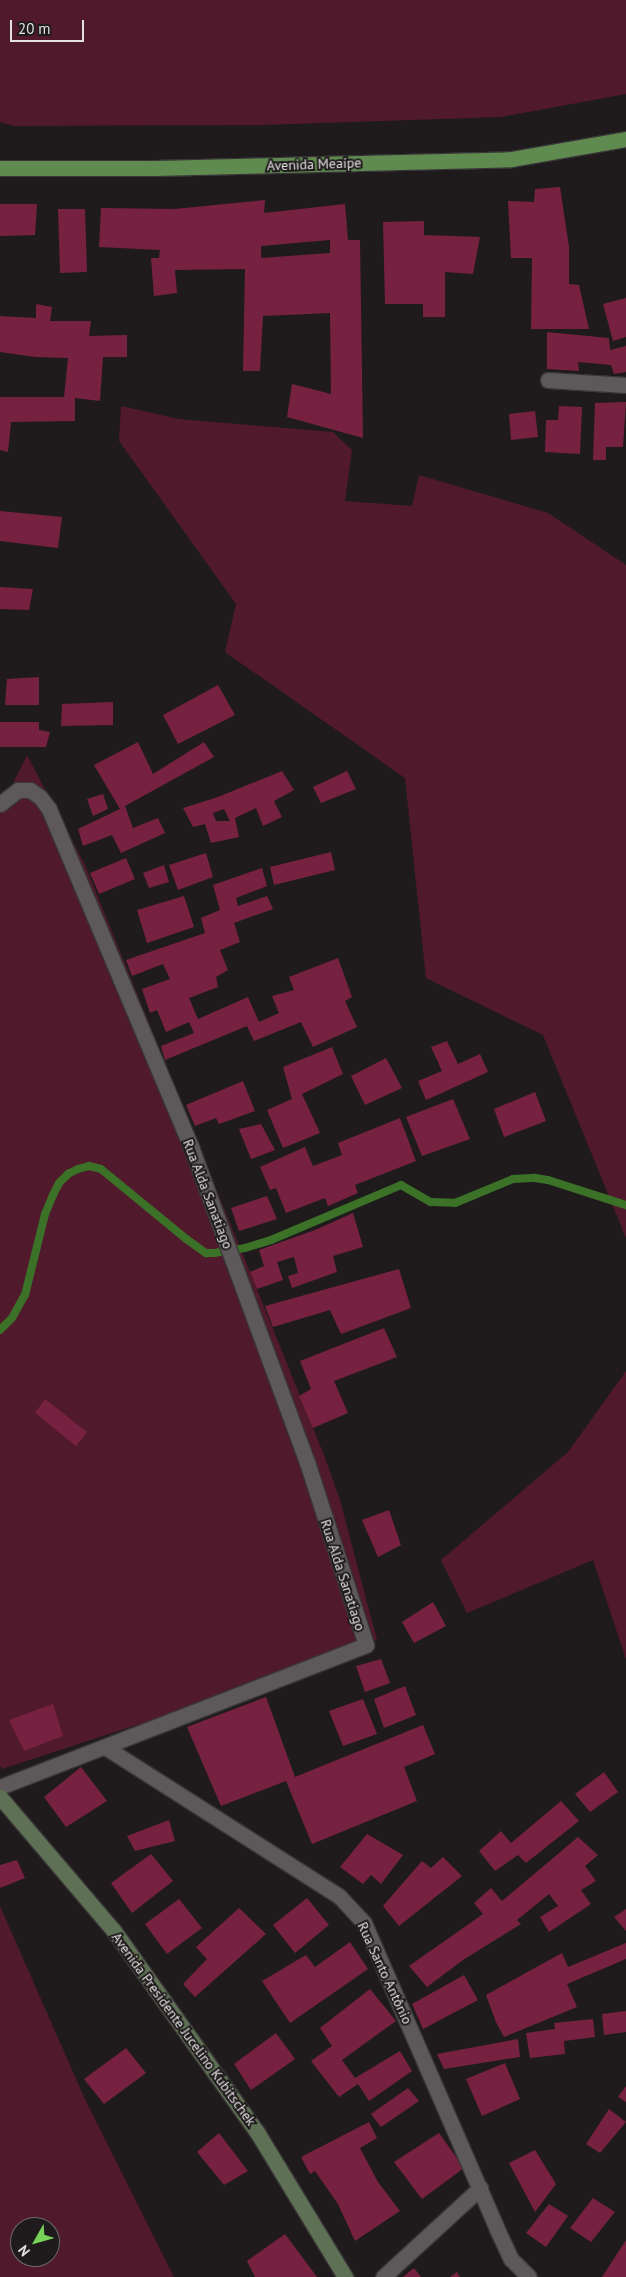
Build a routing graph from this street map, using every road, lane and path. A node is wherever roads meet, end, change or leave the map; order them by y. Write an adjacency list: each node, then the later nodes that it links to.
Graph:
1 (626, 139): 2 (main road, Avenida Meaípe)
2 (0, 168)
3 (548, 380): 4 (street)
4 (626, 385)
5 (0, 804): 6 (street, Rua Alda Sanatiago)
6 (105, 1747): 7 (street); 9 (street, Rua Santo Antônio)
7 (0, 1787)
8 (0, 1797): 10 (street, Avenida Presidente Jucelino Kubitschek)
9 (480, 2188): 11 (street); 12 (street, Rua Santo Antônio)
10 (345, 2277)
11 (383, 2277)
12 (530, 2277)

